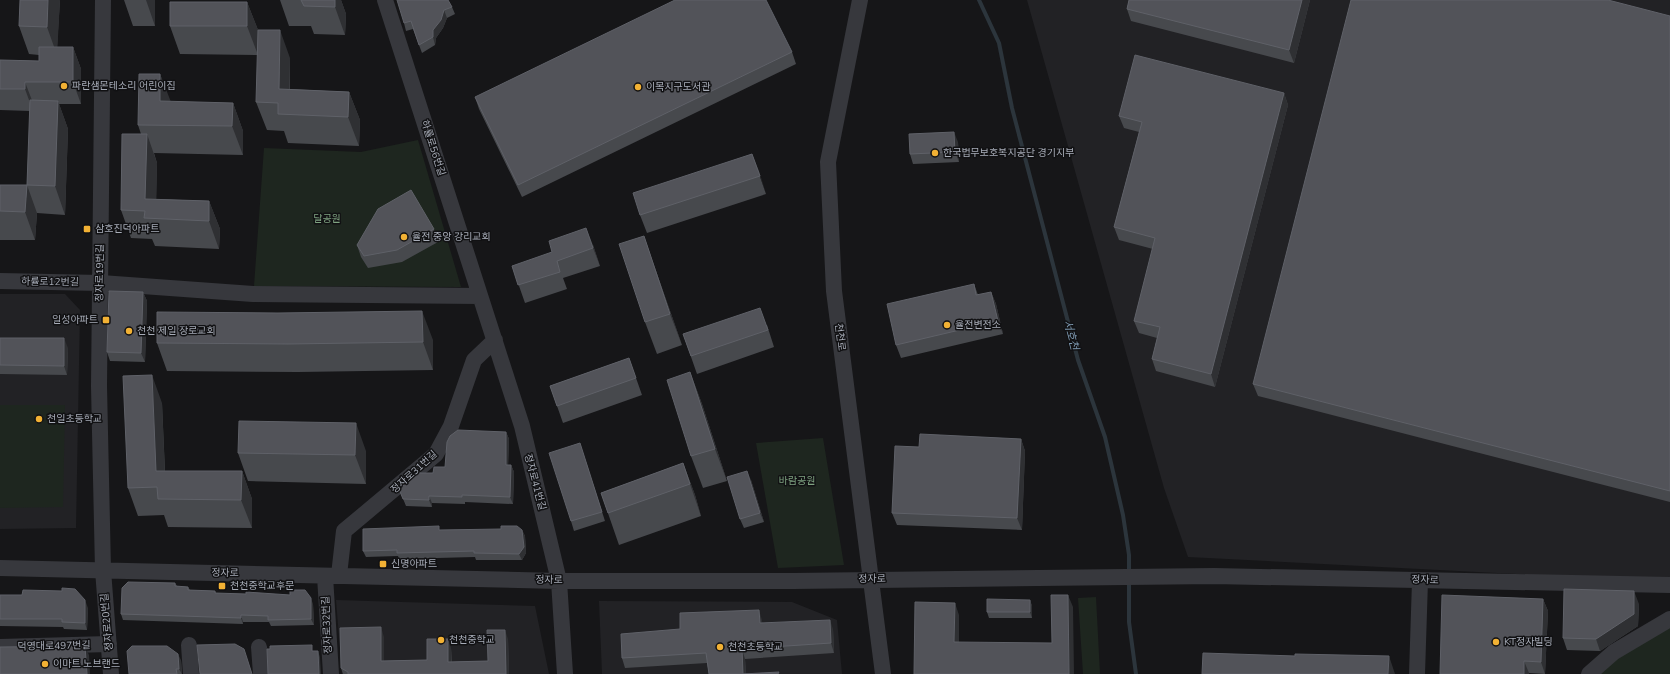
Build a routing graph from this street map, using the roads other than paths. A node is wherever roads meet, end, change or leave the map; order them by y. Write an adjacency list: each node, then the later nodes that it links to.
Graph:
1 (103, 0): 5 (street, 정자로19번길)
2 (385, 0): 6 (street, 하률로56번길)
3 (860, 0): 11 (street, 천천로)
4 (0, 281): 5 (street, 하률로12번길)
5 (100, 283): 6 (street, 하률로12번길); 9 (street, 정자로19번길)
6 (480, 296): 7 (street, 정자로41번길)
7 (496, 340): 10 (street, 정자로31번길); 12 (street, 정자로41번길)
8 (0, 568): 9 (street, 정자로)
9 (103, 570): 10 (street, 정자로); 16 (street, 정자로20번길)
10 (332, 575): 12 (street, 정자로); 23 (street, 정자로32번길)
11 (870, 578): 12 (street, 정자로); 13 (street, 정자로); 25 (street, 천천로)
12 (559, 581): 24 (street, 정자로41번길)
13 (1420, 581): 14 (street, 정자로); 26 (street)
14 (1670, 585)
15 (1670, 619): 27 (street)
16 (109, 644): 18 (street, 덕영대로497번길); 20 (street, 정자로20번길)
17 (189, 645): 21 (street)
18 (0, 647)
19 (259, 647): 22 (street)
20 (111, 674)
21 (191, 674)
22 (261, 674)
23 (330, 674)
24 (565, 674)
25 (883, 674)
26 (1417, 674)
27 (1589, 674)

